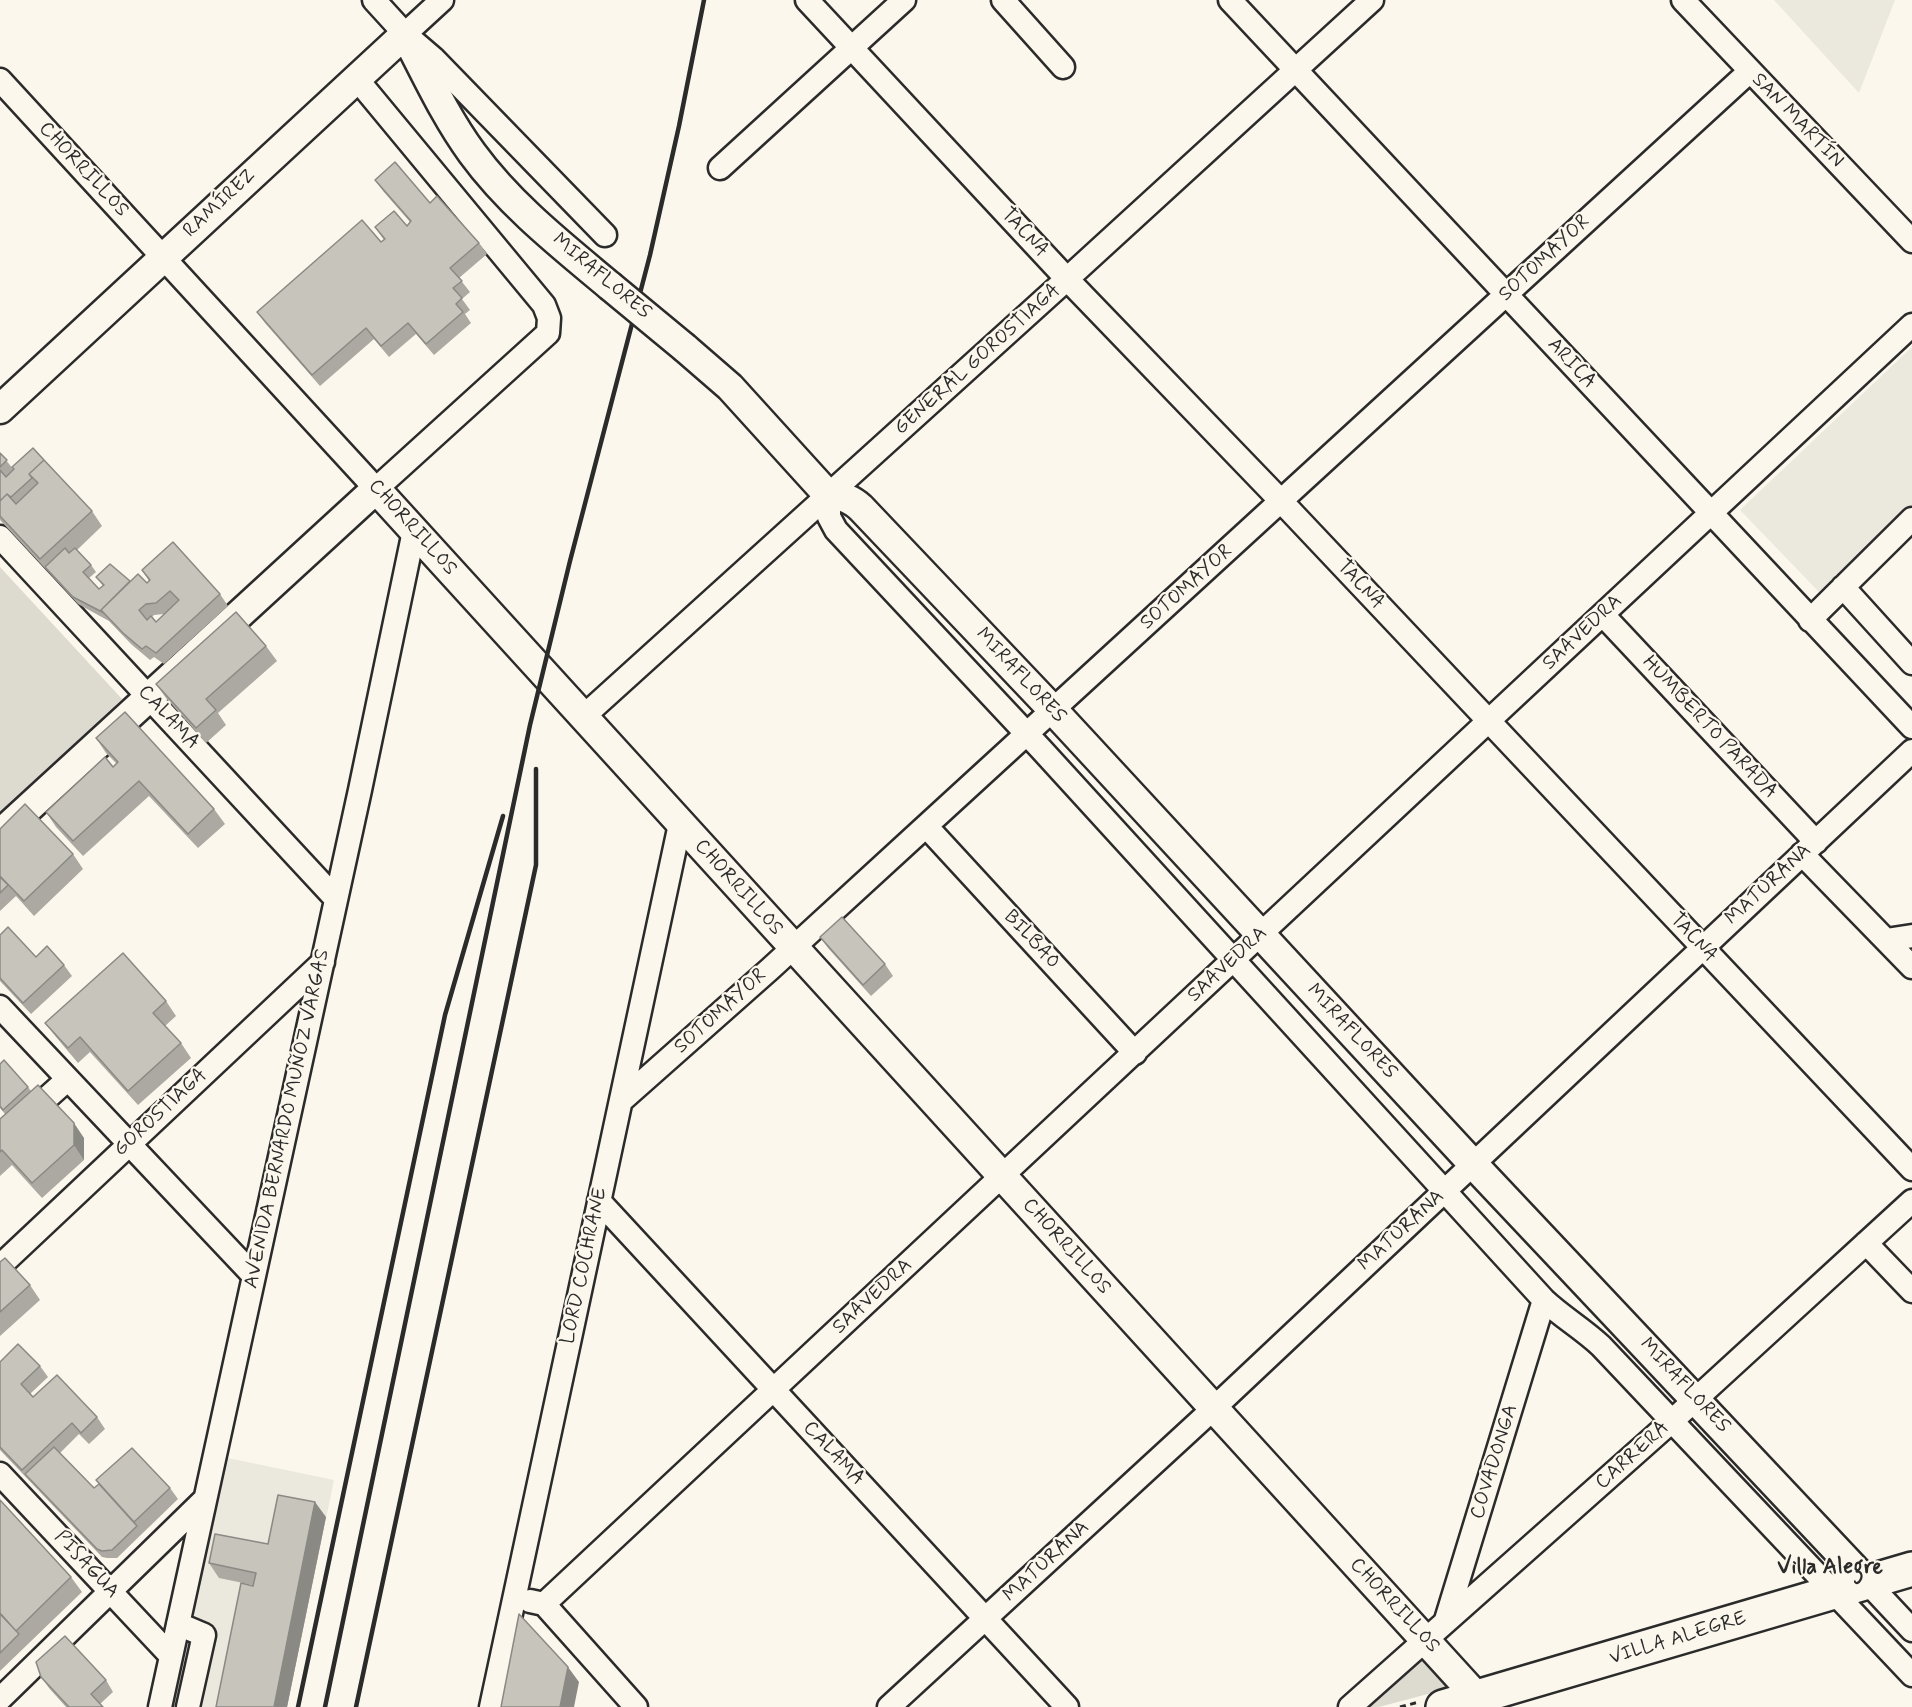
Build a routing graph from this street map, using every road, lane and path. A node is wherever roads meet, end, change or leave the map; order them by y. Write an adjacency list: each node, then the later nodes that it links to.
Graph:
1 (374, 0): 9 (street, MIRAFLORES)
2 (442, 0): 9 (street, RAMÍREZ)
3 (807, 0): 10 (street, TACNA)
4 (904, 0): 10 (street)
5 (1003, 0): 11 (street)
6 (1230, 0): 12 (street, ARICA)
7 (1372, 0): 12 (street, GENERAL GOROSTIAGA)
8 (1683, 0): 13 (street, SAN MARTÍN)
9 (405, 34): 14 (main road, RAMÍREZ); 17 (street, MIRAFLORES); 25 (main road, MIRAFLORES, bridge)
10 (852, 49): 16 (street); 20 (street, TACNA)
11 (1063, 67)
12 (1295, 70): 20 (street, GENERAL GOROSTIAGA); 21 (street, ARICA)
13 (1750, 71): 18 (street, SAN MARTÍN); 21 (street, SOTOMAYOR)
14 (356, 78): 19 (main road, RAMÍREZ); 24 (street)
15 (0, 80): 19 (street, CHORRILLOS)
16 (720, 168)
17 (606, 235)
18 (1912, 241)
19 (163, 256): 23 (main road, RAMÍREZ); 24 (street, CHORRILLOS)
20 (1067, 279): 25 (street, GENERAL GOROSTIAGA); 26 (street, TACNA)
21 (1506, 295): 26 (street, SOTOMAYOR); 27 (street, ARICA)
22 (1912, 325): 27 (street, SAAVEDRA)
23 (0, 409)
24 (376, 489): 29 (main road, CHORRILLOS); 35 (main road)
25 (829, 496): 36 (main road, MIRAFLORES); 37 (street, GENERAL GOROSTIAGA); 40 (street, MIRAFLORES)
26 (1281, 501): 36 (street, SOTOMAYOR); 38 (street, TACNA)
27 (1710, 514): 32 (street, SAAVEDRA); 33 (street, ARICA)
28 (1912, 519): 31 (street)
29 (414, 531): 37 (main road, CHORRILLOS); 46 (street, AVENIDA BERNARDO MUÑOZ VARGAS)
30 (0, 537): 35 (street, CALAMA)
31 (1843, 587): 33 (street); 34 (street)
32 (1603, 615): 38 (street, SAAVEDRA); 45 (street, HUMBERTO PARADA)
33 (1810, 620): 39 (street, ARICA)
34 (1912, 663)
35 (149, 698): 44 (main road); 46 (street, CALAMA)
36 (1053, 710): 40 (street, SOTOMAYOR); 47 (main road, MIRAFLORES)
37 (582, 717): 42 (main road, CHORRILLOS)
38 (1488, 722): 47 (street, SAAVEDRA); 51 (street, TACNA)
39 (1912, 727)
40 (1027, 734): 43 (street, SOTOMAYOR); 52 (street, MIRAFLORES)
41 (1912, 751): 45 (street, MATURANA)
42 (680, 824): 50 (main road, CHORRILLOS); 58 (street, LORD COCHRANE)
43 (926, 826): 50 (street, SOTOMAYOR); 56 (street, BILBAO)
44 (0, 834)
45 (1809, 848): 49 (street, HUMBERTO PARADA); 51 (street, MATURANA)
46 (336, 899): 53 (street, AVENIDA BERNARDO MUÑOZ VARGAS)
47 (1261, 934): 52 (street, SAAVEDRA); 61 (main road, MIRAFLORES)
48 (1912, 936): 49 (street)
49 (1886, 940): 54 (street, HUMBERTO PARADA)
50 (793, 948): 58 (street, SOTOMAYOR); 63 (main road, CHORRILLOS)
51 (1702, 948): 61 (street, MATURANA); 62 (street, TACNA)
52 (1234, 960): 56 (street, SAAVEDRA); 64 (street, MIRAFLORES)
53 (323, 962): 60 (street, GOROSTIAGA); 69 (street, AVENIDA BERNARDO MUÑOZ VARGAS)
54 (1912, 967)
55 (0, 1006): 57 (street)
56 (1135, 1053): 63 (street, SAAVEDRA)
57 (69, 1078): 59 (street); 60 (street)
58 (621, 1101): 65 (street, LORD COCHRANE)
59 (0, 1140)
60 (129, 1143): 68 (street, GOROSTIAGA); 69 (street)
61 (1473, 1164): 64 (street, MATURANA); 73 (main road, MIRAFLORES)
62 (1912, 1169)
63 (1002, 1177): 72 (street, SAAVEDRA); 74 (main road, CHORRILLOS)
64 (1444, 1192): 71 (street, MIRAFLORES); 74 (street, MATURANA)
65 (599, 1201): 72 (street, CALAMA); 82 (street, LORD COCHRANE)
66 (1912, 1201): 67 (street, CARRERA)
67 (1866, 1243): 70 (street); 73 (street, CARRERA)
68 (0, 1266)
69 (254, 1276): 77 (street, AVENIDA BERNARDO MUÑOZ VARGAS)
70 (1912, 1291)
71 (1544, 1300): 75 (street, MIRAFLORES); 87 (street, COVADONGA)
72 (774, 1389): 83 (street, SAAVEDRA); 84 (street, CALAMA)
73 (1696, 1400): 75 (street, CARRERA); 79 (main road, MIRAFLORES)
74 (1213, 1409): 84 (street, MATURANA); 87 (main road, CHORRILLOS)
75 (1673, 1420): 81 (street, MIRAFLORES); 87 (street, CARRERA)
76 (0, 1474): 80 (street, PISAGUA)
77 (205, 1499): 80 (street); 85 (street, AVENIDA BERNARDO MUÑOZ VARGAS)
78 (1912, 1569): 79 (highway, VILLA ALEGRE)
79 (1867, 1582): 81 (highway, VILLA ALEGRE); 86 (street)
80 (111, 1592): 88 (street, PISAGUA); 91 (street)
81 (1834, 1592): 89 (street, MIRAFLORES); 90 (highway, VILLA ALEGRE)
82 (514, 1596): 83 (street); 94 (street, LORD COCHRANE)
83 (544, 1604): 95 (street)
84 (985, 1618): 96 (street, MATURANA); 97 (street, CALAMA)
85 (178, 1624): 88 (street, AVENIDA BERNARDO MUÑOZ VARGAS); 93 (street)
86 (1912, 1630)
87 (1435, 1631): 90 (main road, CHORRILLOS); 98 (street, CARRERA)
88 (171, 1656): 92 (street, AVENIDA BERNARDO MUÑOZ VARGAS)
89 (1912, 1675)
90 (1477, 1697): 99 (highway, VILLA ALEGRE)
91 (0, 1699)
92 (160, 1707)
93 (188, 1707)
94 (491, 1707)
95 (636, 1707)
96 (889, 1707)
97 (1067, 1707)
98 (1350, 1707)
99 (1443, 1707)

